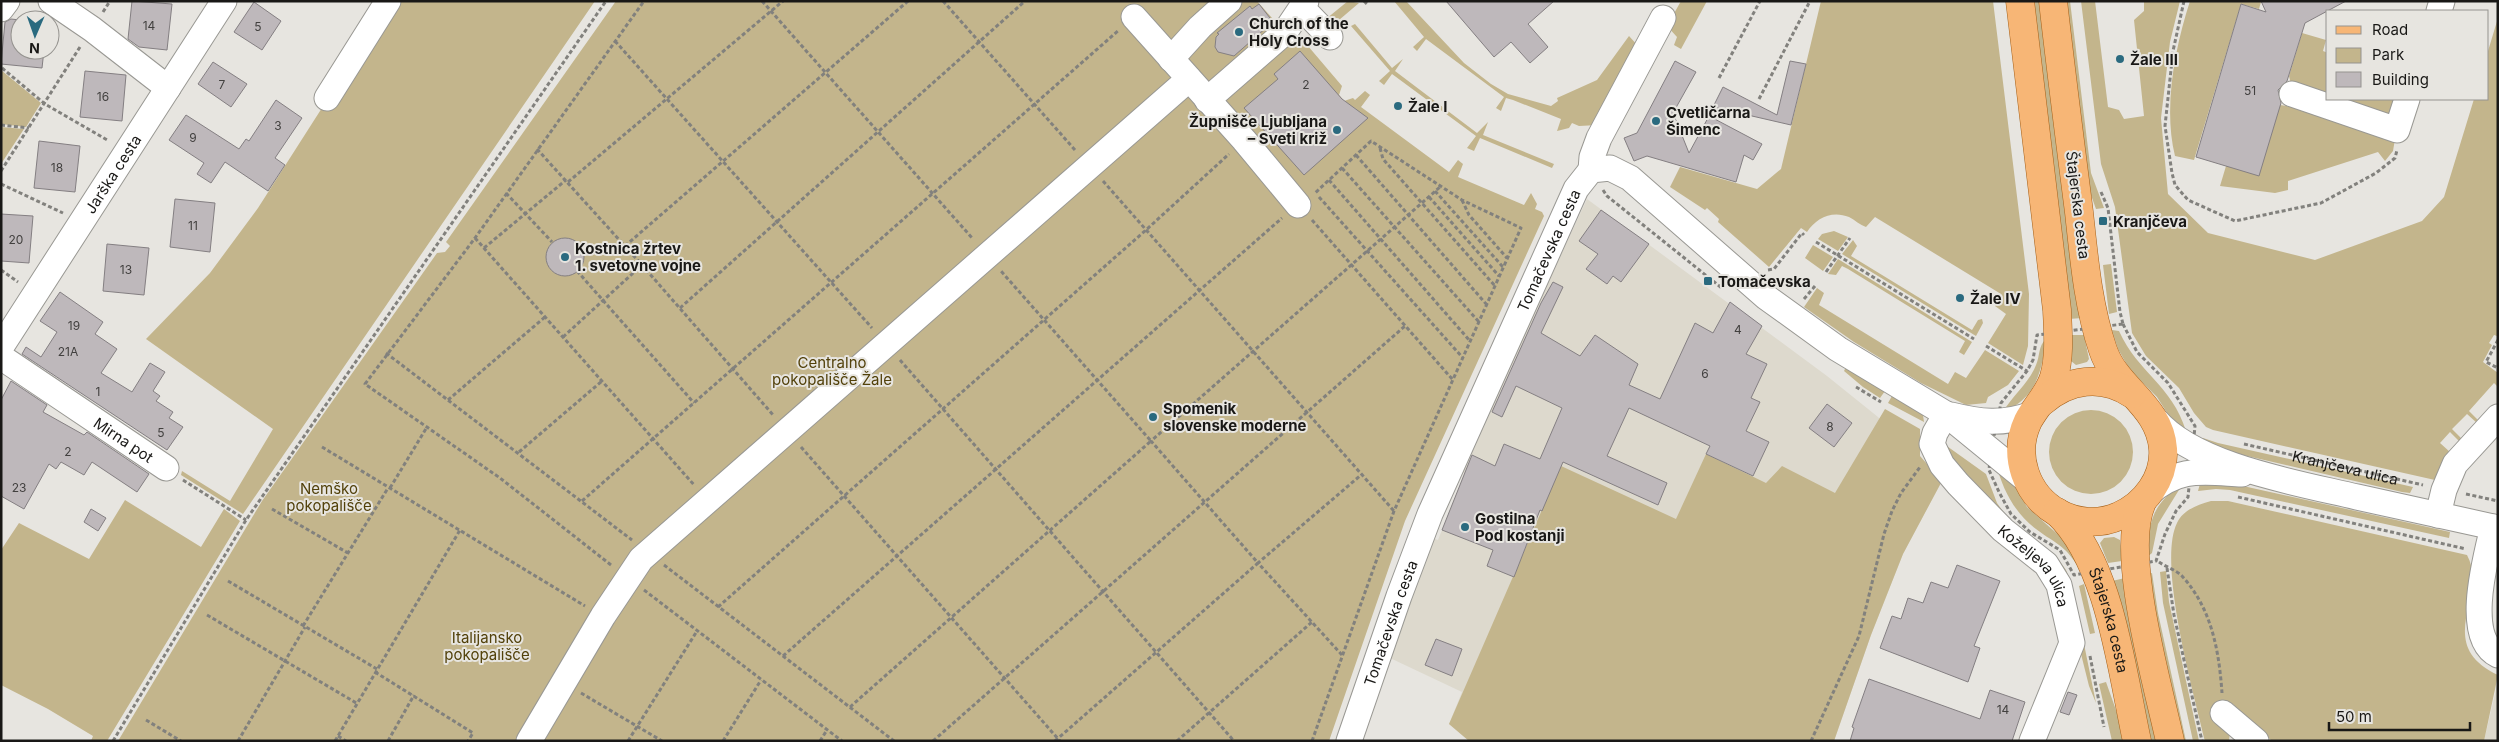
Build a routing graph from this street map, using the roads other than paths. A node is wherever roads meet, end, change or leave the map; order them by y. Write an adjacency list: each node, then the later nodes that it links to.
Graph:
1 (7, 1): 9 (street)
2 (51, 1): 15 (street)
3 (224, 1): 15 (street, Jarška cesta)
4 (388, 1): 17 (street)
5 (1230, 1): 13 (street)
6 (2020, 1): 25 (main road, Štajerska cesta)
7 (2053, 1): 24 (main road, Štajerska cesta)
8 (1304, 4): 12 (street); 18 (street)
9 (1, 9)
10 (1134, 17): 13 (street)
11 (1663, 18): 20 (street)
12 (1330, 38)
13 (1171, 58): 14 (street)
14 (1189, 79): 18 (street); 38 (street)
15 (168, 88): 22 (street, Jarška cesta)
16 (2292, 94): 19 (street)
17 (327, 98)
18 (1207, 100): 21 (street)
19 (2407, 100)
20 (1591, 170): 26 (street); 39 (street, Tomačevska cesta)
21 (1307, 199)
22 (1, 347)
23 (1, 358): 29 (street, Mirna pot)
24 (2136, 397): 25 (main road, Štajerska cesta); 28 (main road, Štajerska cesta)
25 (2037, 408): 26 (street); 31 (main road, Štajerska cesta)
26 (1946, 414): 31 (street); 40 (street, Koželjeva ulica)
27 (2498, 417): 34 (street)
28 (2155, 419): 30 (street, Kranjčeva ulica); 32 (main road, Štajerska cesta)
29 (166, 468)
30 (2262, 475): 32 (street, Kranjčeva ulica); 34 (street, Kranjčeva ulica)
31 (2028, 481): 33 (main road, Štajerska cesta)
32 (2145, 498): 33 (main road, Štajerska cesta); 42 (main road, Štajerska cesta)
33 (2057, 512): 41 (main road, Štajerska cesta)
34 (2438, 515): 35 (street, Kranjčeva ulica)
35 (2496, 528): 36 (street)
36 (2498, 655)
37 (2223, 713): 43 (street)
38 (529, 741)
39 (1349, 741)
40 (2032, 741)
41 (2137, 741)
42 (2170, 741)
43 (2256, 741)

